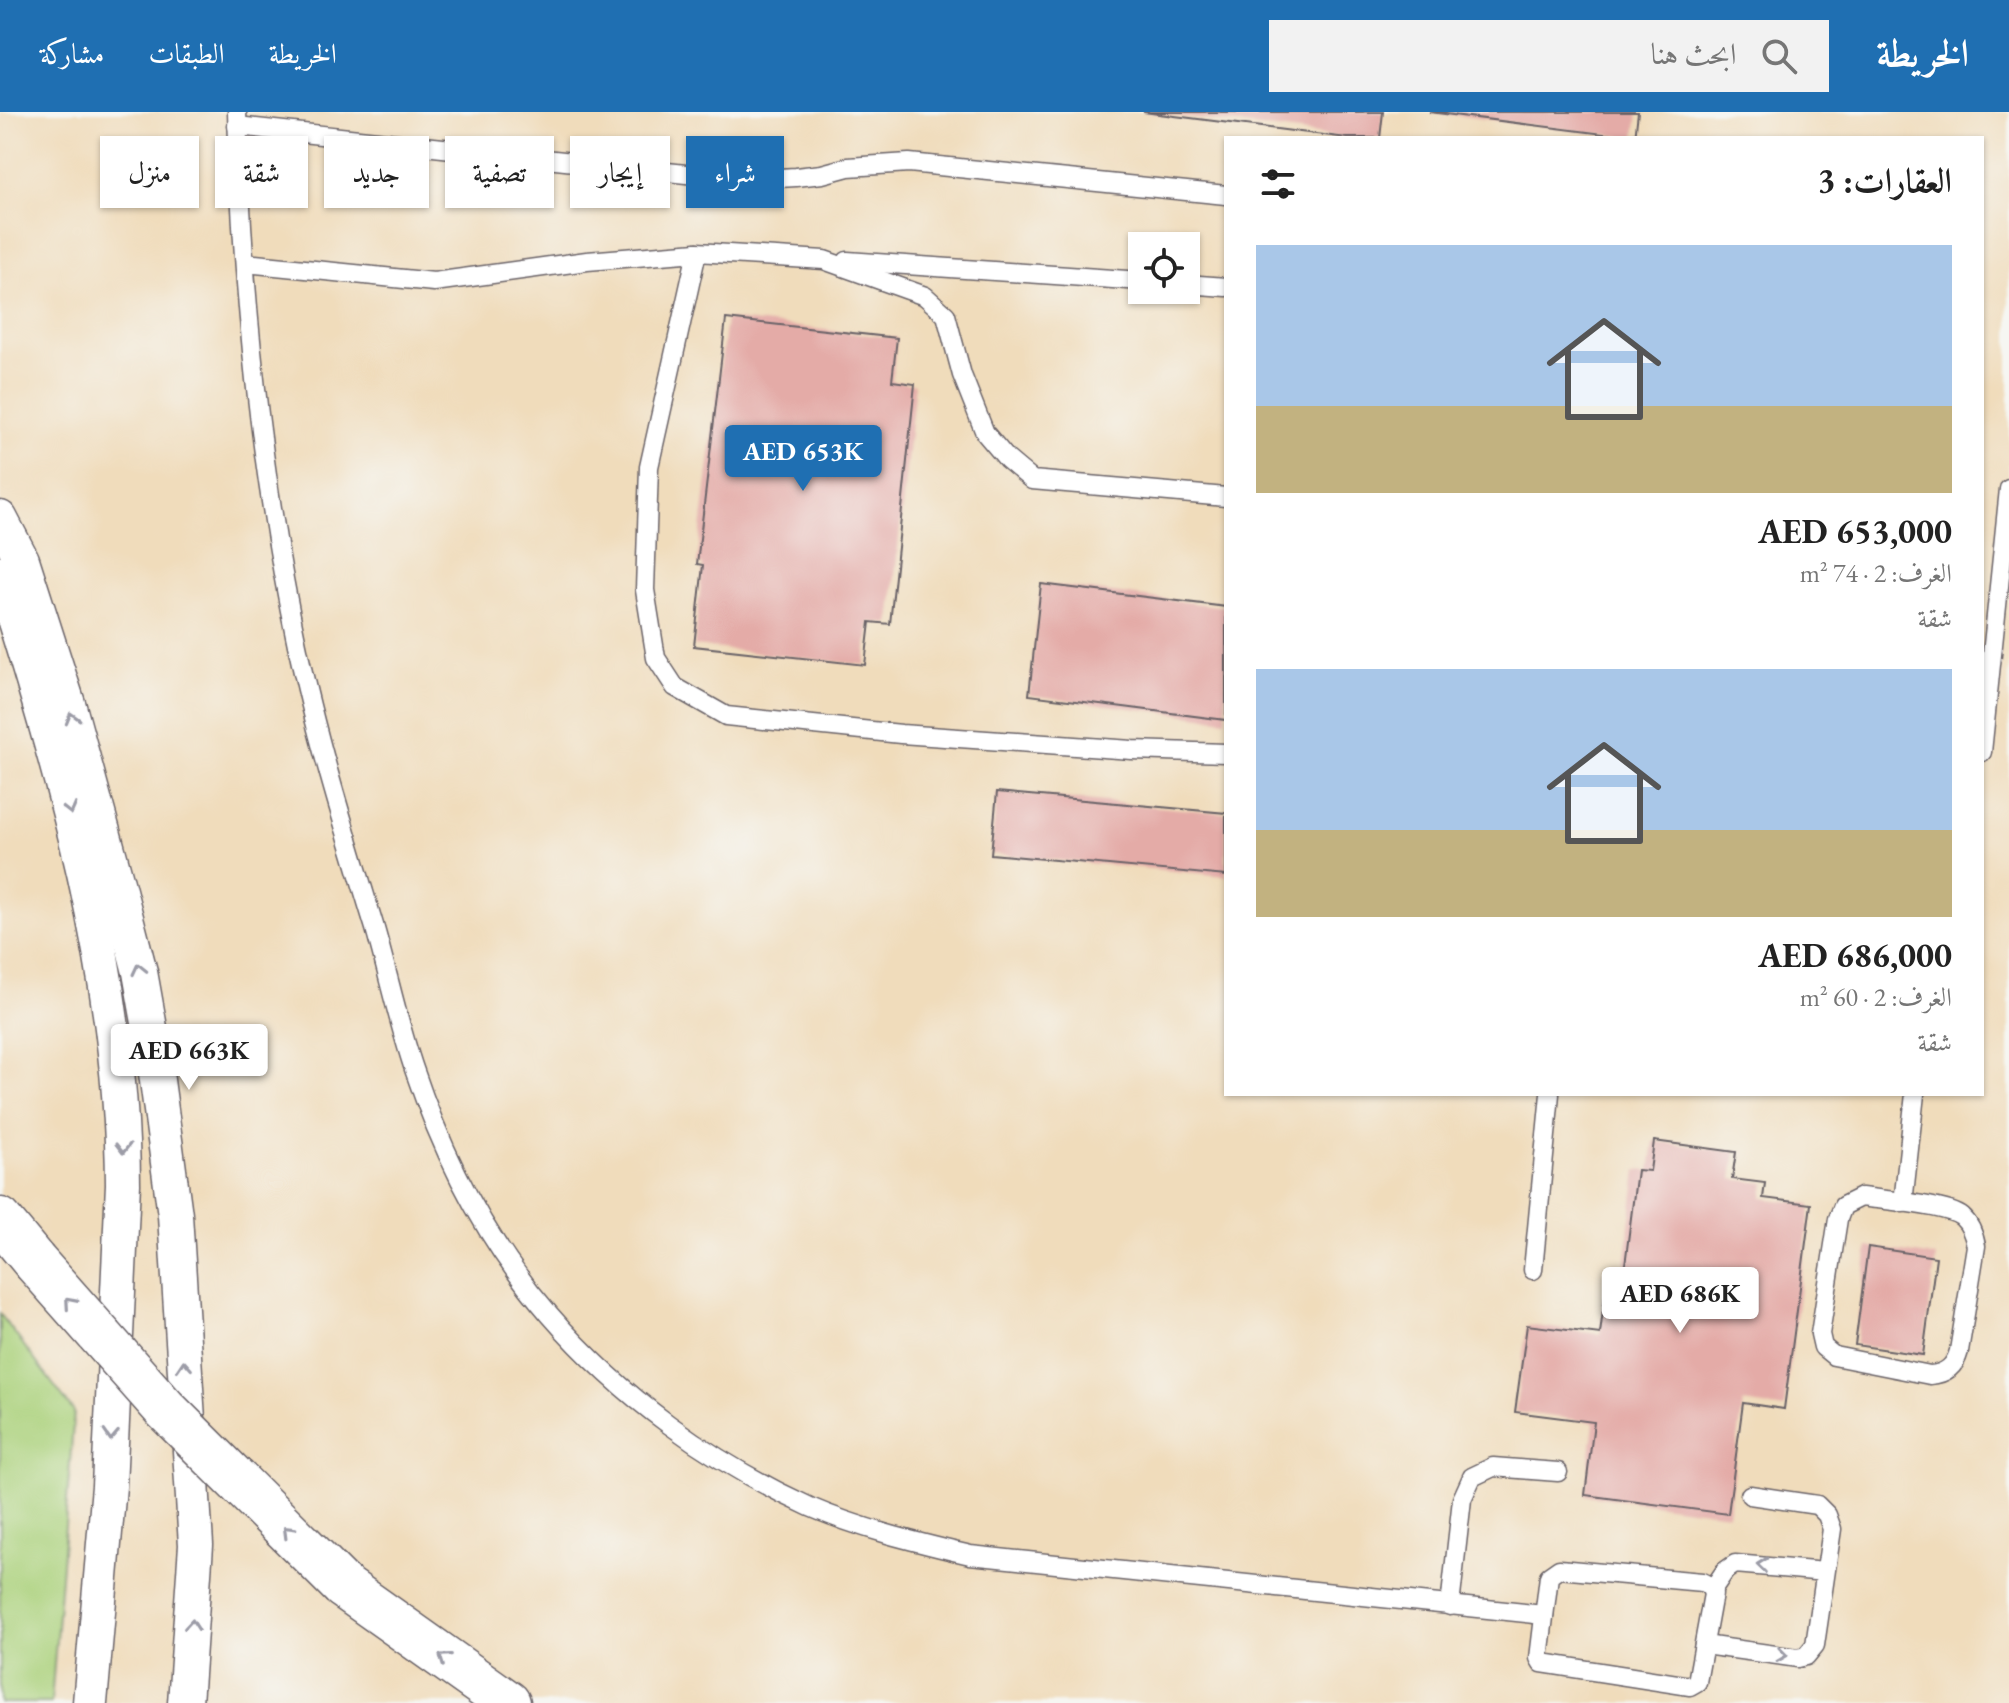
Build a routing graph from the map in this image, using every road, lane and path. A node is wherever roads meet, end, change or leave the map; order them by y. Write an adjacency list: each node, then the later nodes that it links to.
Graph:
1 (237, 119): 2 (lane); 5 (lane)
2 (1224, 195)
3 (697, 252): 4 (lane); 5 (lane); 15 (lane)
4 (824, 260): 6 (lane); 10 (lane)
5 (245, 263): 25 (lane)
6 (1128, 280)
7 (1200, 285): 8 (lane)
8 (1224, 287)
9 (2009, 489): 13 (lane)
10 (1224, 497)
11 (0, 518): 29 (street, one-way to 11)
12 (0, 573): 28 (street, one-way to 28)
13 (2004, 593): 14 (lane)
14 (1984, 738)
15 (1224, 753)
16 (1550, 1096): 20 (lane)
17 (1915, 1096): 18 (lane)
18 (1903, 1203): 18 (lane)
19 (0, 1220): 30 (main road, one-way to 19, bridge)
20 (1533, 1270)
21 (1558, 1472): 25 (lane)
22 (1750, 1495): 23 (lane)
23 (1825, 1572): 24 (lane, one-way to 24); 27 (lane, one-way to 23)
24 (1712, 1590): 26 (lane); 27 (lane)
25 (1450, 1606): 26 (lane)
26 (1544, 1615): 27 (lane)
27 (1704, 1645)
28 (90, 1703)
29 (185, 1703)
30 (508, 1703)

